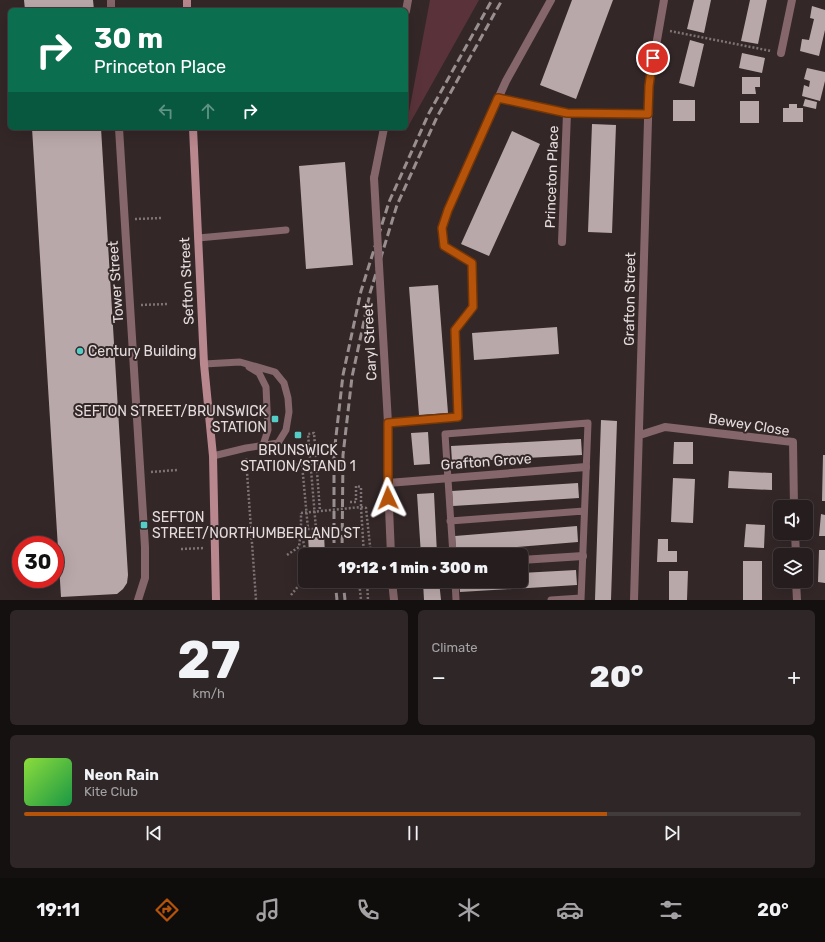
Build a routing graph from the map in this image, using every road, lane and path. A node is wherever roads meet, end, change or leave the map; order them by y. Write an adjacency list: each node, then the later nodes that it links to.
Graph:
1 (551, 0): 6 (street)
2 (664, 0): 4 (street, Grafton Street)
3 (792, 0): 5 (street)
4 (658, 29): 5 (path); 8 (street, Grafton Street)
5 (781, 53)
6 (498, 98): 7 (street, Princeton Place); 21 (street)
7 (567, 113): 8 (street, Princeton Place); 16 (street, Princeton Place)
8 (648, 114): 23 (street, Grafton Street)
9 (119, 130): 61 (street, Tower Street)
10 (193, 130): 15 (street, Sefton Street)
11 (384, 130): 22 (street, Caryl Street, bridge)
12 (162, 218): 13 (path)
13 (144, 219)
14 (286, 230): 15 (lane)
15 (198, 238): 20 (street, Sefton Street)
16 (562, 242)
17 (167, 304): 18 (path)
18 (149, 305)
19 (240, 362): 20 (lane); 24 (lane); 24 (lane)
20 (204, 364): 26 (street, Sefton Street)
21 (458, 417): 22 (lane)
22 (388, 423): 32 (street, Caryl Street)
23 (640, 436): 33 (street, Bewey Close); 69 (street, Grafton Street)
24 (263, 445): 25 (lane)
25 (246, 448): 26 (lane); 63 (path)
26 (213, 456): 43 (street, Sefton Street)
27 (279, 466): 40 (path)
28 (586, 467): 31 (street, Grafton Grove); 31 (lane); 37 (lane)
29 (177, 470): 30 (path)
30 (161, 471)
31 (447, 478): 32 (street, Grafton Grove); 38 (lane)
32 (388, 483): 47 (street, Caryl Street)
33 (794, 500)
34 (350, 502): 35 (path)
35 (361, 507): 36 (path, bridge); 45 (path); 46 (path)
36 (320, 511): 41 (path); 42 (path, bridge)
37 (584, 511): 38 (lane); 51 (lane)
38 (450, 521): 48 (lane)
39 (326, 528): 41 (path)
40 (308, 529): 41 (path); 42 (path)
41 (316, 529)
42 (301, 530): 44 (path); 50 (path)
43 (215, 547): 49 (path); 62 (street, Sefton Street)
44 (305, 548)
45 (364, 548)
46 (370, 548)
47 (391, 548)
48 (452, 548)
49 (181, 549)
50 (287, 555)
51 (583, 556): 52 (street); 60 (lane)
52 (528, 560)
53 (298, 586): 59 (path)
54 (360, 588): 64 (path)
55 (367, 588): 65 (path)
56 (393, 588): 66 (street)
57 (455, 588): 67 (lane)
58 (796, 588): 70 (street)
59 (291, 595)
60 (581, 599): 68 (lane)
61 (138, 600)
62 (216, 600)
63 (256, 600)
64 (361, 600)
65 (368, 600)
66 (394, 600)
67 (456, 600)
68 (551, 600)
69 (634, 600)
70 (797, 600)

